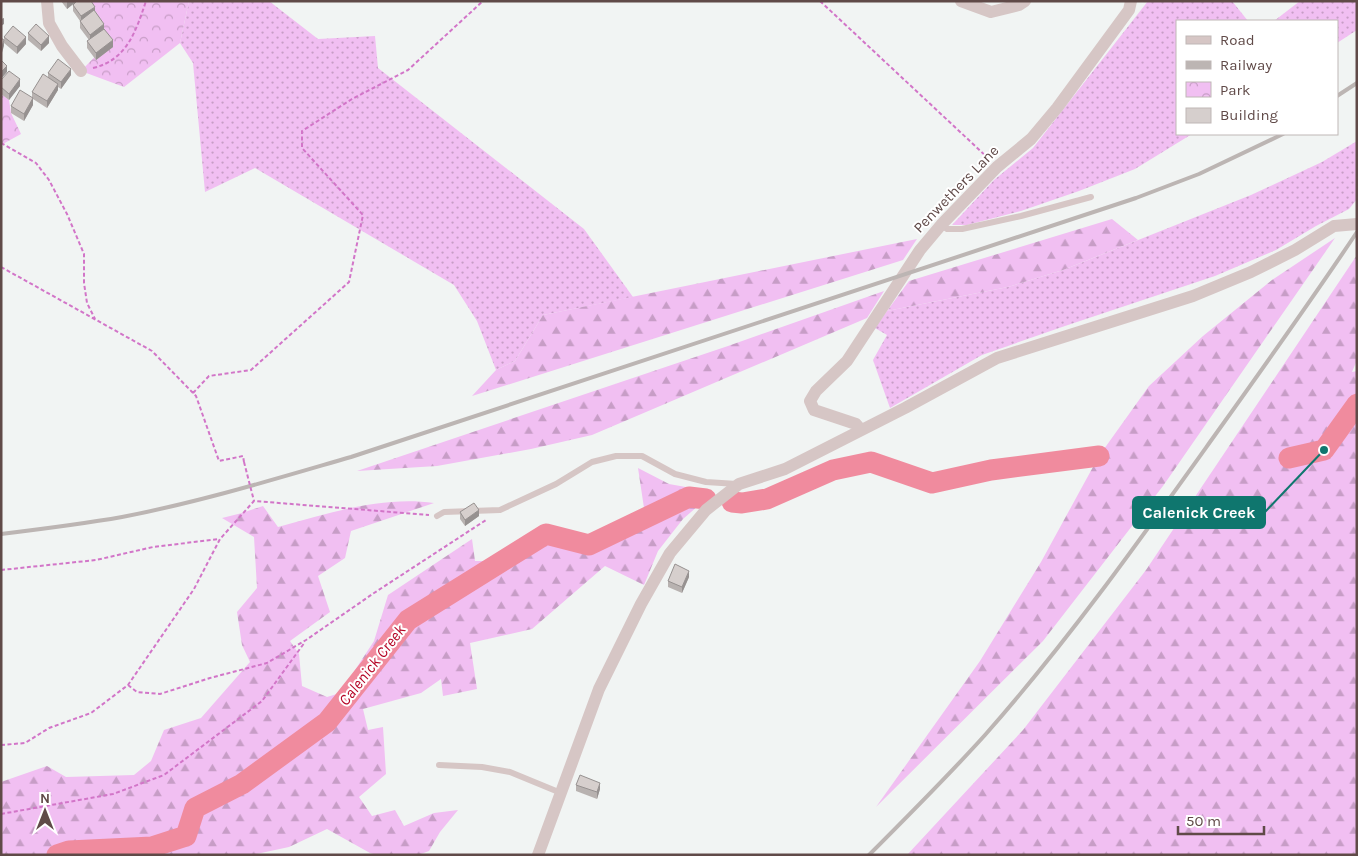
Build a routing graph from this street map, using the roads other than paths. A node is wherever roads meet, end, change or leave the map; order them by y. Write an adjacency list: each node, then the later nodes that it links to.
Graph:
1 (47, 1): 5 (street)
2 (961, 1): 3 (street)
3 (1025, 1)
4 (1131, 1): 8 (street, Penwethers Lane)
5 (81, 71)
6 (1091, 197): 8 (lane)
7 (1357, 224): 9 (street)
8 (941, 225): 9 (street, Penwethers Lane)
9 (861, 430): 10 (street)
10 (739, 484): 11 (lane); 13 (street)
11 (436, 516)
12 (440, 765): 13 (lane)
13 (561, 793): 14 (street)
14 (538, 855)

